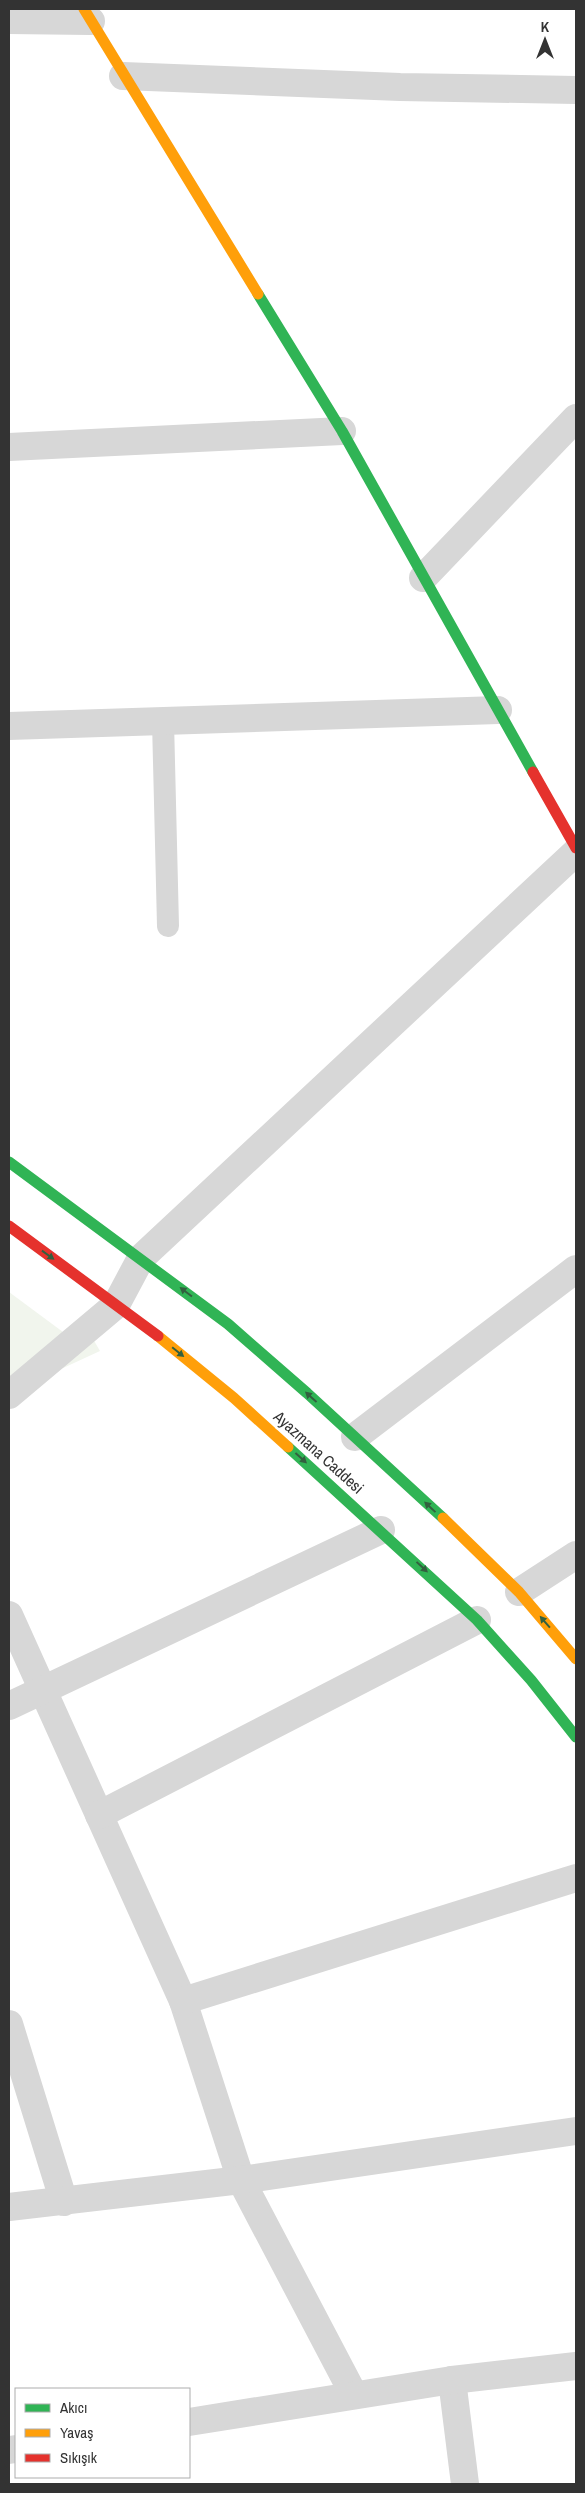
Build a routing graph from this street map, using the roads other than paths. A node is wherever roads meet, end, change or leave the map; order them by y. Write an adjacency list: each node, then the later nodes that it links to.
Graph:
1 (88, 15): 2 (street); 3 (main road)
2 (9, 20)
3 (123, 76): 4 (street); 6 (main road)
4 (576, 90)
5 (576, 418): 8 (street)
6 (342, 431): 7 (street); 8 (main road)
7 (9, 447)
8 (423, 578): 9 (main road)
9 (498, 710): 10 (street); 12 (main road)
10 (163, 721): 11 (street); 14 (lane)
11 (9, 726)
12 (576, 848)
13 (576, 852): 17 (street)
14 (168, 926)
15 (9, 1162): 17 (main road)
16 (9, 1226): 19 (main road, Ayazmana Caddesi, one-way to 19)
17 (141, 1258): 19 (street); 21 (main road, one-way to 17)
18 (576, 1269): 21 (street)
19 (116, 1305): 20 (street); 22 (main road, Ayazmana Caddesi, one-way to 22)
20 (9, 1395)
21 (355, 1437): 24 (main road, one-way to 21)
22 (381, 1530): 26 (main road, Ayazmana Caddesi, one-way to 26); 28 (street)
23 (576, 1555): 24 (street)
24 (519, 1592): 27 (main road, one-way to 24)
25 (9, 1615): 28 (street)
26 (477, 1620): 30 (main road, Ayazmana Caddesi); 31 (street)
27 (576, 1659)
28 (44, 1691): 29 (street); 31 (street)
29 (9, 1706)
30 (576, 1737)
31 (99, 1815): 33 (street)
32 (576, 1878): 33 (street)
33 (183, 2001): 36 (street)
34 (9, 2024): 37 (street)
35 (576, 2131): 36 (street)
36 (241, 2180): 37 (street); 41 (street)
37 (64, 2202): 38 (street)
38 (9, 2207)
39 (576, 2366): 40 (street)
40 (452, 2380): 41 (street); 43 (street)
41 (354, 2395): 42 (street)
42 (190, 2422)
43 (465, 2484)

